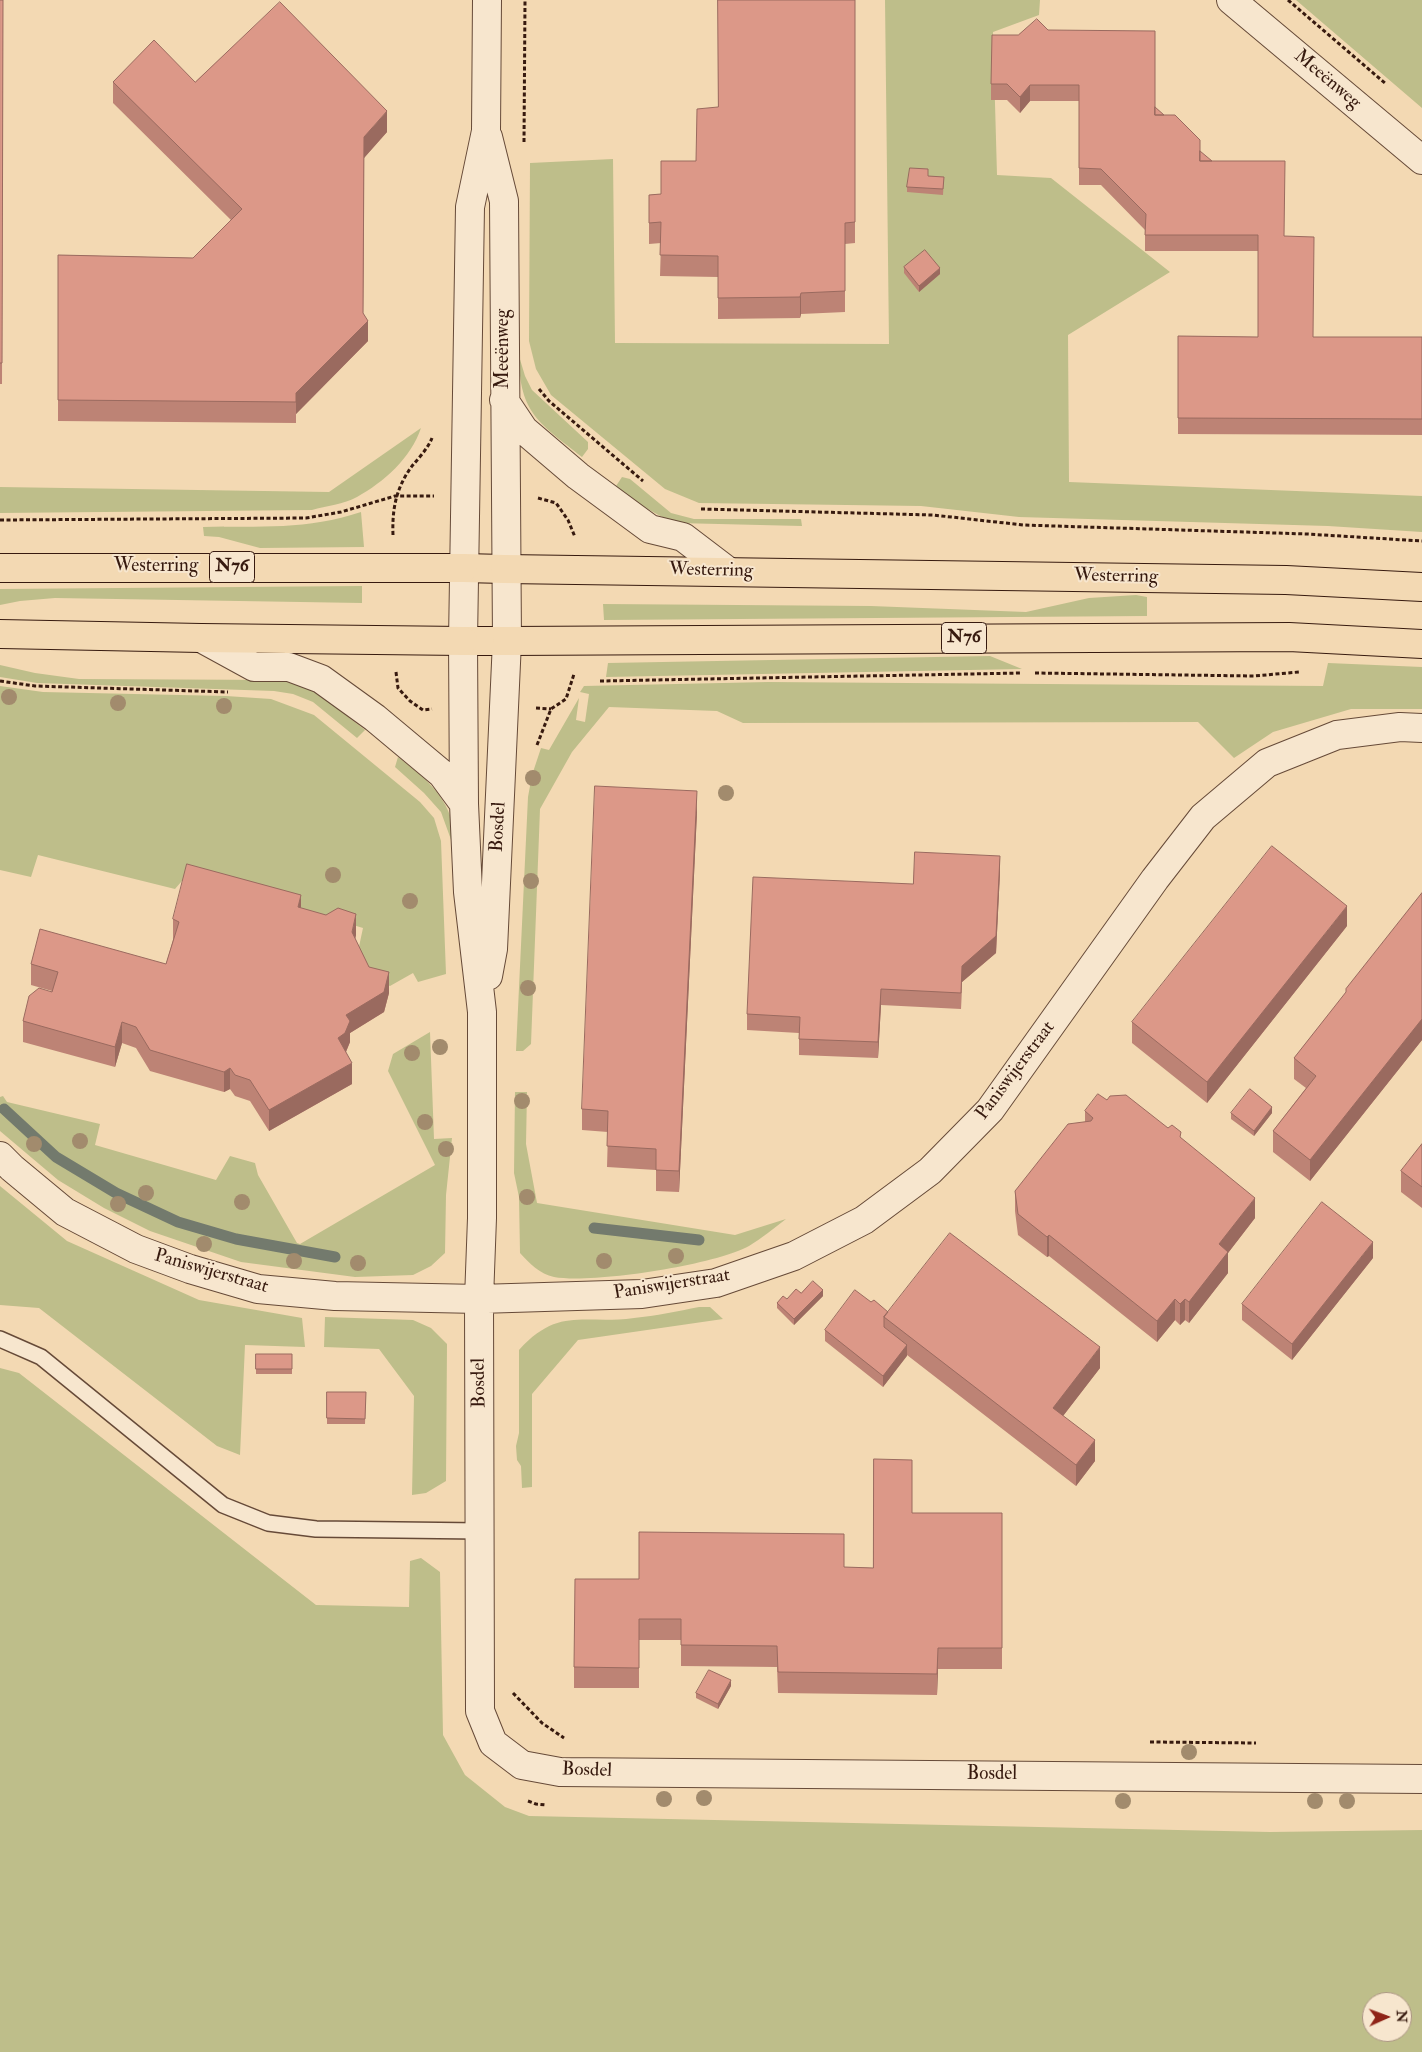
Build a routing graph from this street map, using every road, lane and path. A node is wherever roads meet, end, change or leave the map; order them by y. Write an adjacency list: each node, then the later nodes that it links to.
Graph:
1 (487, 0): 5 (street, Meeënweg)
2 (1231, 0): 6 (street, Meeënweg)
3 (1288, 0): 4 (path)
4 (1393, 90)
5 (486, 131): 7 (street, Meeënweg); 19 (street, Meeënweg)
6 (1422, 160)
7 (504, 400): 20 (street, Meeënweg); 21 (street)
8 (602, 447): 9 (path)
9 (646, 483)
10 (395, 496): 11 (path); 14 (path); 15 (path)
11 (441, 496)
12 (556, 503): 17 (path)
13 (696, 509): 16 (path)
14 (0, 520)
15 (393, 537)
16 (1422, 541)
17 (574, 544)
18 (0, 568): 19 (main road, Westerring / N76)
19 (463, 568): 20 (main road, Westerring / N76); 25 (street, Meeënweg)
20 (506, 569): 21 (main road, Westerring / N76); 26 (street, Meeënweg)
21 (729, 572): 22 (main road, Westerring / N76)
22 (1422, 587)
23 (0, 634): 24 (main road, N76)
24 (200, 638): 25 (main road, N76); 37 (street)
25 (463, 641): 26 (main road, N76); 37 (street, Bosdel)
26 (507, 641): 27 (main road, N76); 38 (street, Bosdel)
27 (1422, 644)
28 (396, 664): 35 (path)
29 (575, 669): 34 (path)
30 (1307, 671): 31 (path)
31 (600, 680)
32 (0, 681): 33 (path)
33 (231, 692)
34 (551, 709)
35 (423, 710)
36 (1422, 728): 40 (street, Paniswijerstraat)
37 (464, 804): 38 (street, Bosdel)
38 (482, 1012): 40 (street, Bosdel)
39 (0, 1156): 40 (street, Paniswijerstraat)
40 (479, 1299): 42 (street, Bosdel)
41 (0, 1339): 42 (lane)
42 (480, 1531): 47 (street, Bosdel)
43 (512, 1686): 44 (path)
44 (573, 1738)
45 (1149, 1742): 46 (path)
46 (1266, 1743)
47 (1422, 1779)
48 (526, 1801): 49 (path)
49 (554, 1805)

